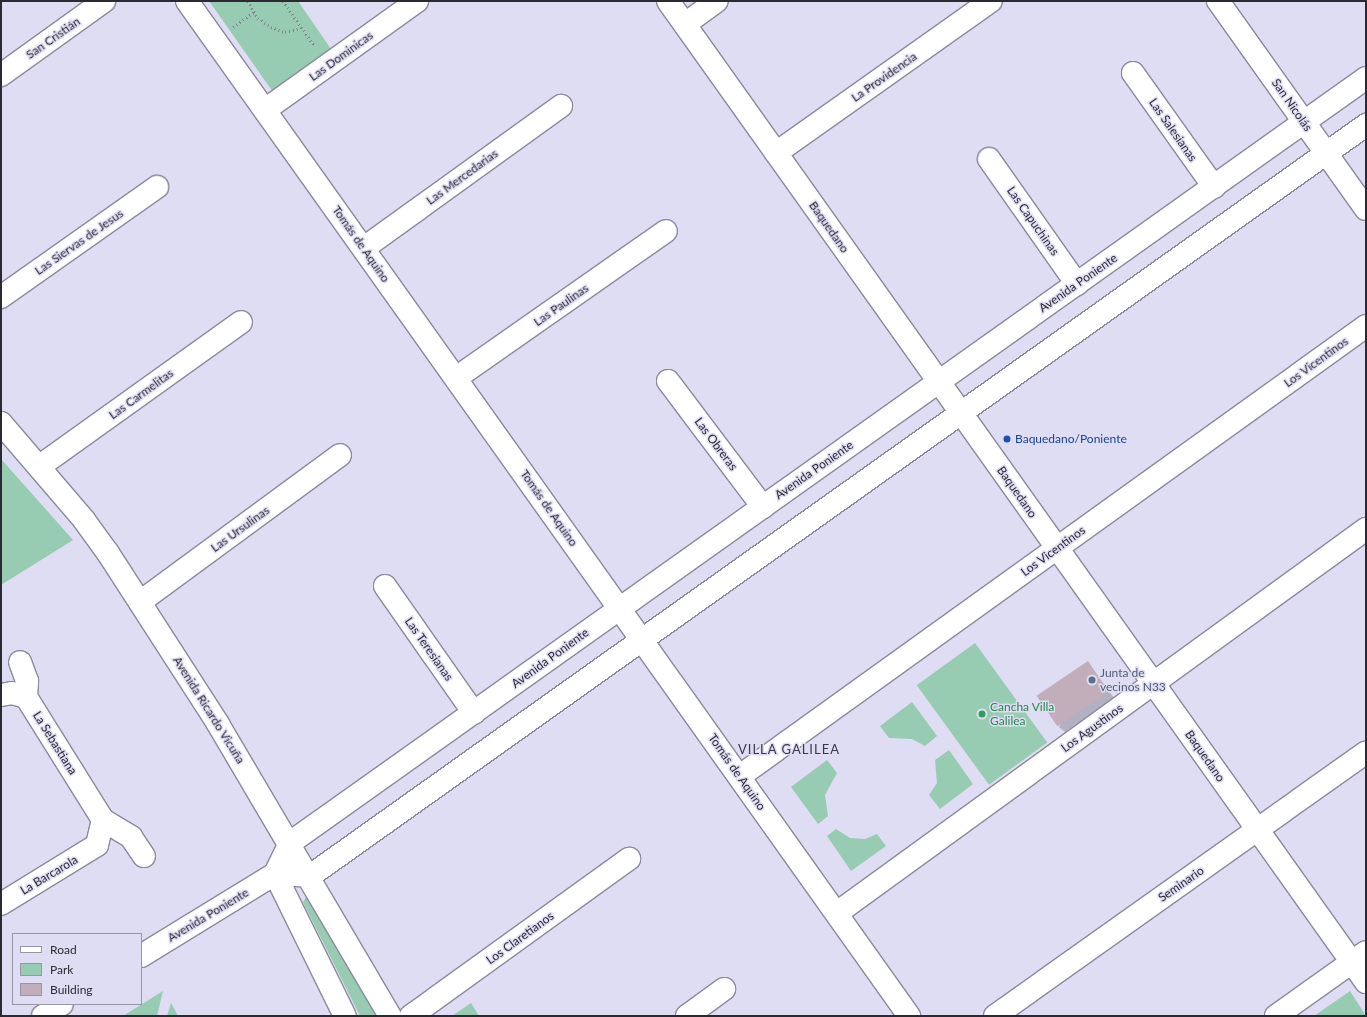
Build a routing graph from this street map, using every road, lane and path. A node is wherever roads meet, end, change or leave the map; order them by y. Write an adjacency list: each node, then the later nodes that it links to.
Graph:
1 (104, 1): 14 (street, San Cristián)
2 (187, 1): 17 (street, Tomás de Aquino)
3 (248, 1): 11 (path)
4 (283, 1): 11 (path)
5 (416, 1): 12 (street, Las Dominicas)
6 (668, 1): 10 (street, Baquedano)
7 (717, 1): 10 (street)
8 (991, 1): 20 (street, La Providencia)
9 (1218, 1): 18 (street, San Nicolás)
10 (685, 24): 20 (street, Baquedano)
11 (301, 28): 12 (path)
12 (328, 65): 17 (street, Las Dominicas)
13 (1133, 73): 24 (street, Las Salesianas)
14 (1, 75)
15 (1366, 78): 18 (street, Avenida Poniente)
16 (561, 106): 27 (street, Las Mercedarias)
17 (265, 110): 27 (street, Tomás de Aquino)
18 (1304, 122): 21 (street, San Nicolás); 24 (street, Avenida Poniente)
19 (1366, 125): 21 (street)
20 (776, 153): 34 (street, Baquedano)
21 (1326, 153): 25 (street, San Nicolás); 35 (street)
22 (989, 159): 28 (street, Las Capuchinas)
23 (157, 187): 29 (street, Las Siervas de Jesus)
24 (1214, 187): 28 (street, Avenida Poniente)
25 (1366, 209)
26 (666, 231): 32 (street, Las Paulinas)
27 (364, 248): 32 (street, Tomás de Aquino)
28 (1077, 284): 34 (street, Avenida Poniente)
29 (1, 297)
30 (241, 322): 38 (street, Las Carmelitas)
31 (1366, 326): 41 (street, Los Vicentinos)
32 (456, 378): 44 (street, Tomás de Aquino)
33 (668, 381): 39 (street, Las Obreras)
34 (939, 382): 35 (street, Baquedano); 39 (street, Avenida Poniente)
35 (961, 413): 41 (street, Baquedano); 45 (street)
36 (1, 423): 38 (street, Avenida Ricardo Vicuña)
37 (340, 455): 43 (street, Las Ursulinas)
38 (40, 466): 43 (street, Avenida Ricardo Vicuña)
39 (763, 507): 44 (street, Avenida Poniente)
40 (1366, 529): 47 (street, Los Agustinos)
41 (1057, 548): 47 (street, Baquedano); 52 (street, Los Vicentinos)
42 (385, 586): 50 (street, Las Teresianas)
43 (140, 602): 55 (street, Avenida Ricardo Vicuña)
44 (620, 608): 45 (street, Tomás de Aquino); 50 (street, Avenida Poniente)
45 (642, 639): 52 (street, Tomás de Aquino); 59 (street)
46 (20, 662): 49 (street)
47 (1153, 683): 54 (street, Baquedano); 61 (street, Los Agustinos)
48 (1, 695): 49 (street)
49 (26, 697): 53 (street, La Sebastiana)
50 (474, 713): 55 (street, Avenida Poniente)
51 (1366, 752): 54 (street, Seminario)
52 (740, 776): 61 (street, Tomás de Aquino)
53 (103, 820): 56 (street, La Sebastiana); 60 (street, La Barcarola)
54 (1257, 830): 63 (street, Baquedano); 73 (street, Seminario)
55 (290, 843): 58 (street, Avenida Poniente); 59 (street, Avenida Ricardo Vicuña)
56 (144, 856)
57 (629, 859): 70 (street, Los Claretianos)
58 (275, 874): 59 (street); 62 (street, Avenida Poniente); 68 (street)
59 (310, 876): 69 (street, Avenida Ricardo Vicuña)
60 (1, 904)
61 (837, 913): 72 (street, Tomás de Aquino)
62 (142, 955)
63 (1359, 957): 64 (street, Baquedano); 74 (street)
64 (1366, 982)
65 (724, 989): 71 (street)
66 (60, 1005): 67 (street)
67 (43, 1016)
68 (345, 1016)
69 (390, 1016)
70 (411, 1016)
71 (687, 1016)
72 (909, 1016)
73 (996, 1016)
74 (1276, 1016)

